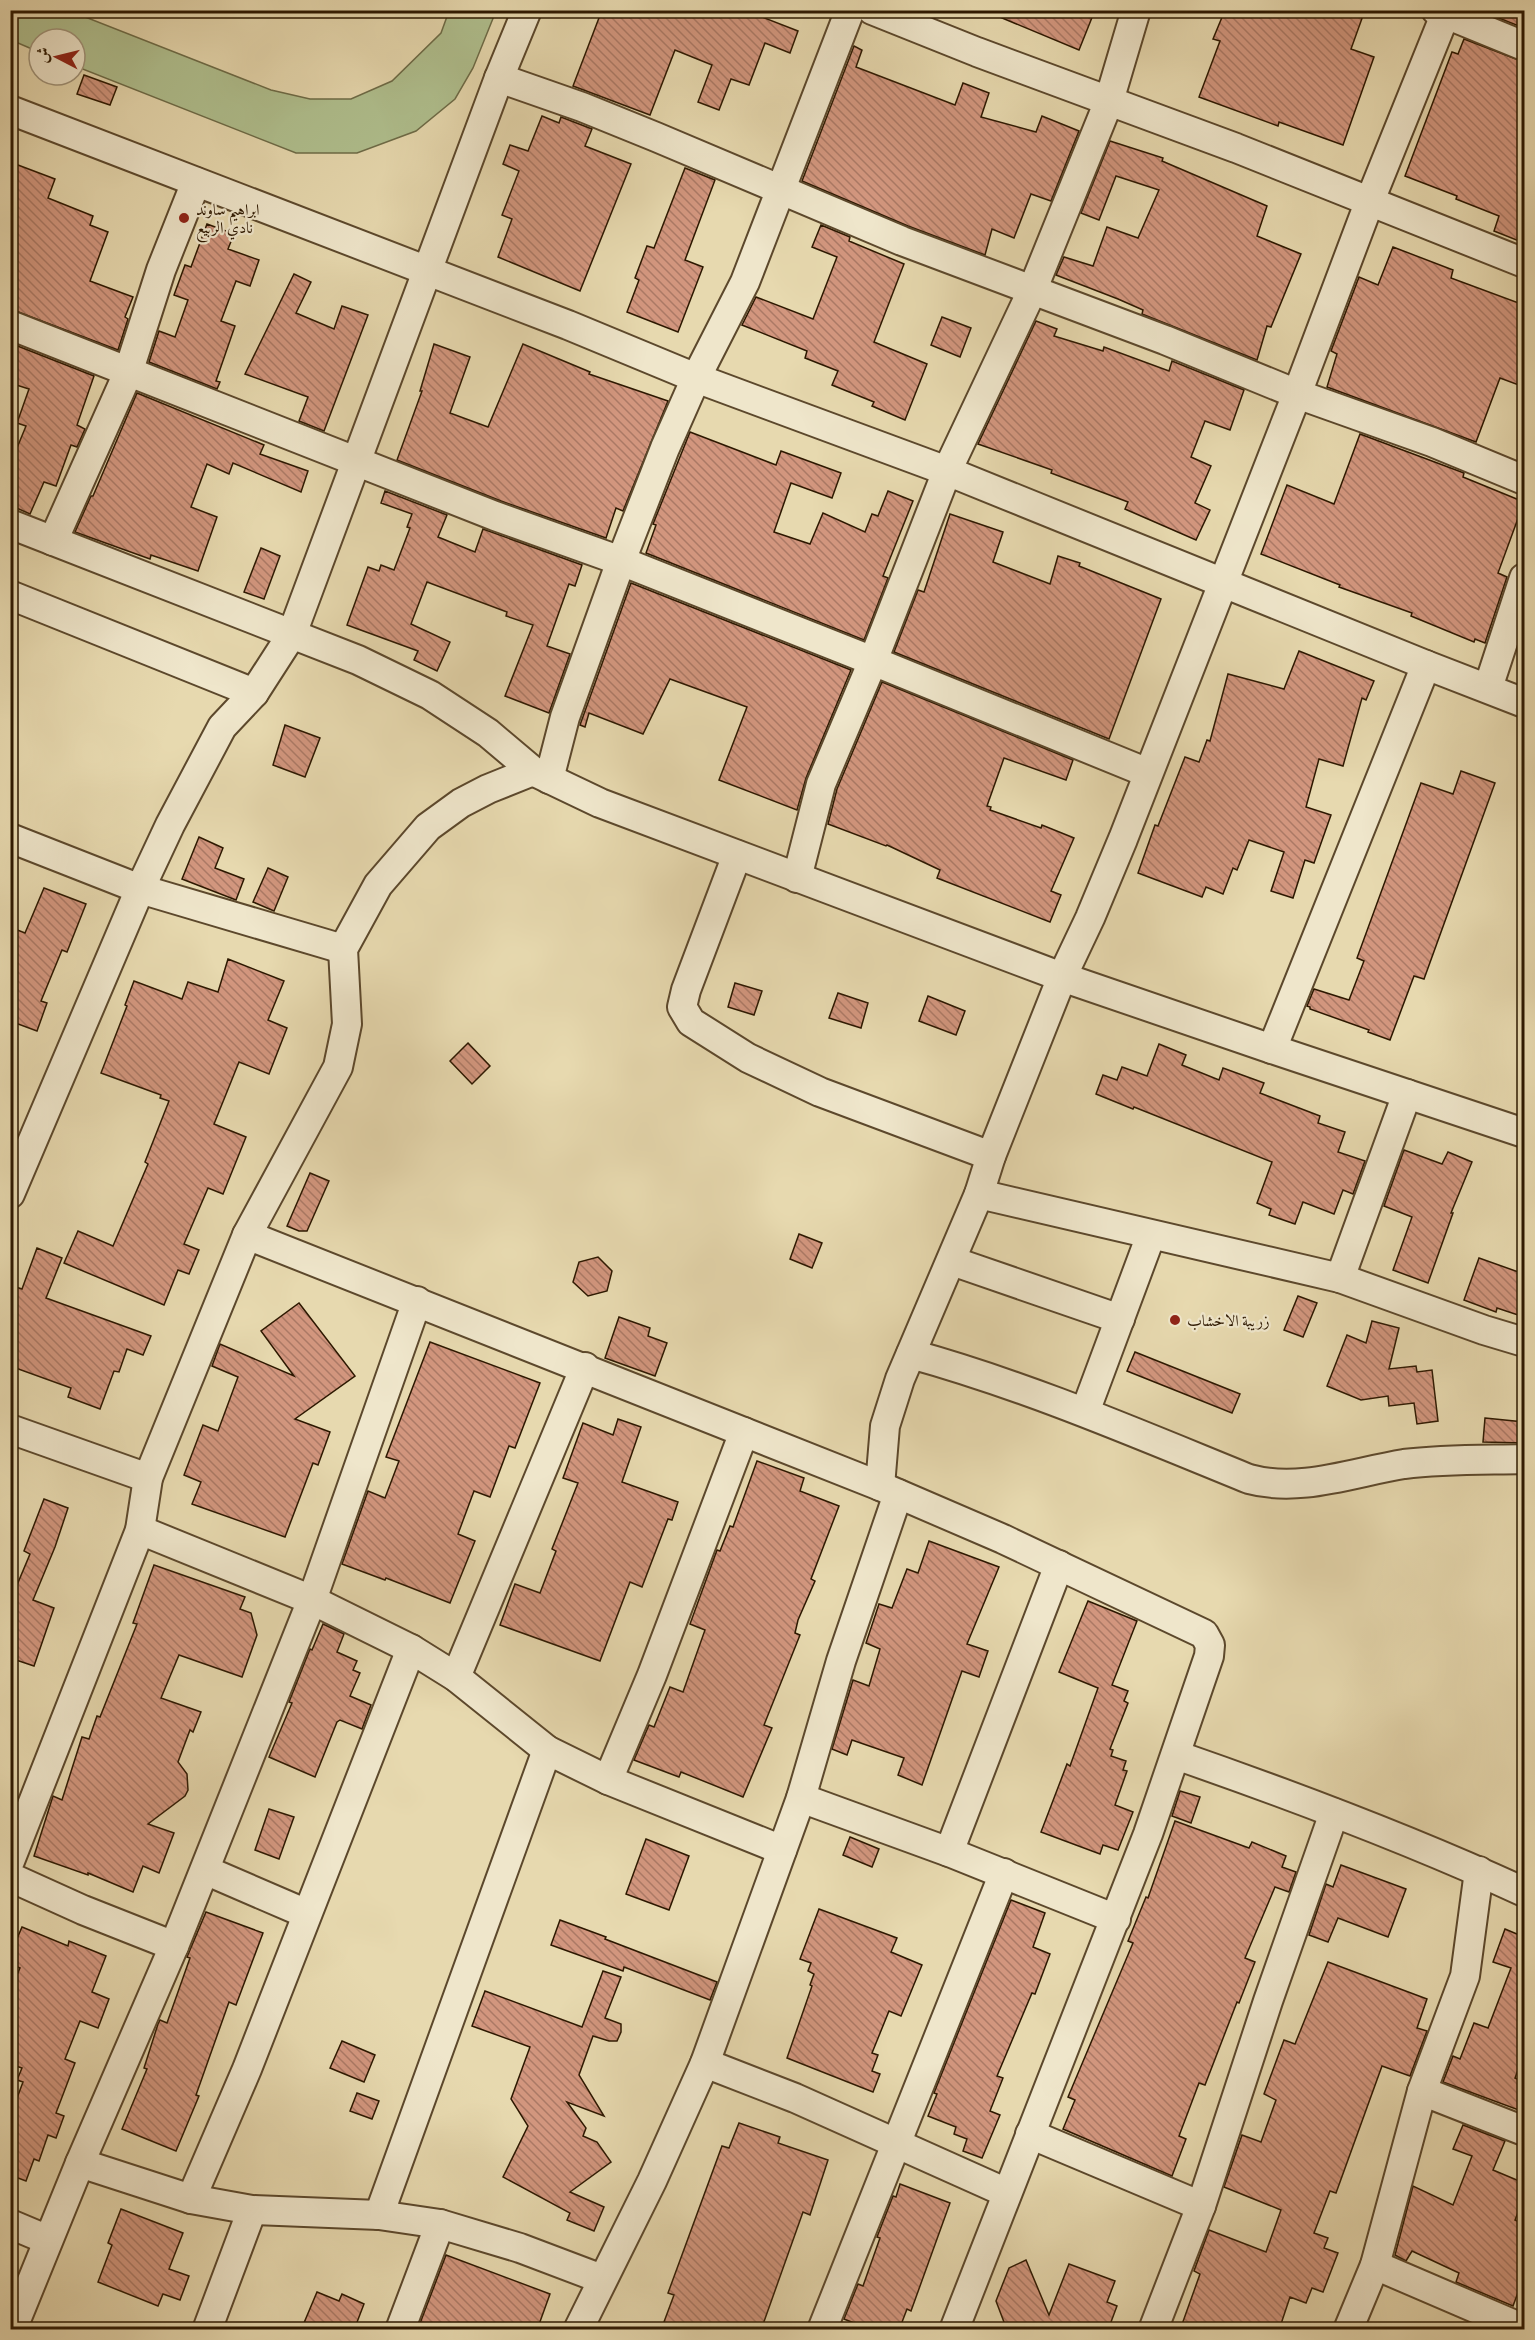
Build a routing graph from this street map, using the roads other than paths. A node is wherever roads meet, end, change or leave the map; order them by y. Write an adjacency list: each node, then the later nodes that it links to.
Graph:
1 (527, 10): 7 (street)
2 (850, 10): 11 (street)
3 (872, 10): 8 (street)
4 (1136, 10): 8 (street)
5 (1442, 12): 6 (street); 12 (street)
6 (1524, 46)
7 (499, 78): 11 (street); 14 (street)
8 (1109, 101): 12 (street); 15 (street)
9 (10, 110): 10 (street)
10 (196, 182): 14 (street); 17 (street)
11 (783, 189): 15 (street); 18 (street)
12 (1369, 202): 13 (street); 19 (street)
13 (1524, 263)
14 (426, 272): 18 (street); 20 (street)
15 (1032, 291): 19 (street); 21 (street)
16 (10, 325): 17 (street)
17 (128, 373): 20 (street); 24 (street)
18 (696, 378): 21 (street); 25 (street)
19 (1297, 394): 22 (street); 27 (street)
20 (357, 462): 25 (street); 29 (street)
21 (947, 471): 27 (street); 30 (street)
22 (1524, 480)
23 (10, 524): 24 (street)
24 (53, 540): 29 (street)
25 (621, 561): 30 (street); 36 (street)
26 (1524, 578): 32 (street)
27 (1222, 583): 31 (street); 35 (street)
28 (10, 595): 33 (street)
29 (292, 634): 33 (street); 36 (street)
30 (873, 661): 35 (street); 39 (street)
31 (1426, 665): 32 (street); 43 (street)
32 (1488, 688): 34 (street)
33 (254, 693): 40 (street)
34 (1524, 703)
35 (1148, 773): 42 (street)
36 (541, 775): 38 (street); 41 (street)
37 (10, 838): 40 (street)
38 (737, 855): 39 (street); 47 (street)
39 (797, 878): 42 (street)
40 (140, 889): 41 (street); 46 (street)
41 (343, 949): 51 (street)
42 (1062, 977): 43 (street); 47 (street)
43 (1272, 1050): 44 (street)
44 (1407, 1094): 45 (street); 53 (street)
45 (1524, 1132)
46 (19, 1156): 48 (street)
47 (991, 1156): 49 (street)
48 (10, 1194)
49 (980, 1194): 50 (street); 52 (street)
50 (1151, 1234): 53 (street); 55 (street)
51 (248, 1235): 54 (street); 63 (street)
52 (952, 1261): 55 (street); 57 (street)
53 (1340, 1278): 56 (street)
54 (417, 1301): 58 (street); 67 (street)
55 (1120, 1319): 59 (street)
56 (1524, 1342)
57 (911, 1354): 59 (street); 64 (street)
58 (585, 1367): 61 (street); 69 (street)
59 (1085, 1412): 62 (street)
60 (10, 1429): 63 (street)
61 (744, 1432): 64 (street); 72 (street)
62 (1524, 1459)
63 (148, 1478): 65 (street)
64 (889, 1490): 66 (street); 73 (street)
65 (140, 1530): 67 (street); 77 (street)
66 (1059, 1565): 71 (street); 76 (street)
67 (312, 1600): 68 (street); 78 (street)
68 (411, 1650): 69 (street); 83 (street)
69 (456, 1677): 70 (street)
70 (547, 1750): 72 (street); 96 (street)
71 (1176, 1755): 74 (street); 84 (street)
72 (608, 1780): 75 (street)
73 (801, 1797): 75 (street); 76 (street)
74 (1334, 1813): 79 (street); 94 (street)
75 (782, 1850): 86 (street)
76 (949, 1852): 80 (street)
77 (10, 1861)
78 (205, 1870): 83 (street); 85 (street)
79 (1479, 1871): 82 (street); 87 (street)
80 (1004, 1873): 84 (street); 90 (street)
81 (10, 1877): 85 (street)
82 (1524, 1892)
83 (307, 1914): 93 (street)
84 (1116, 1918): 89 (street)
85 (174, 1946): 91 (street)
86 (705, 2062): 90 (street); 101 (street)
87 (1422, 2091): 88 (street); 100 (street)
88 (1524, 2131)
89 (1030, 2134): 92 (street); 94 (street)
90 (896, 2143): 92 (street); 107 (street)
91 (80, 2163): 93 (street); 99 (street)
92 (1007, 2193): 108 (street)
93 (191, 2199): 95 (street)
94 (1201, 2206): 109 (street)
95 (252, 2210): 96 (street); 104 (street)
96 (379, 2215): 98 (street)
97 (10, 2224): 99 (street)
98 (440, 2224): 101 (street); 105 (street)
99 (48, 2240): 103 (street)
100 (1375, 2265): 102 (street); 110 (street)
101 (602, 2279): 106 (street)
102 (1524, 2329)
103 (12, 2330)
104 (207, 2330)
105 (400, 2330)
106 (578, 2330)
107 (822, 2330)
108 (954, 2330)
109 (1153, 2330)
110 (1348, 2330)

